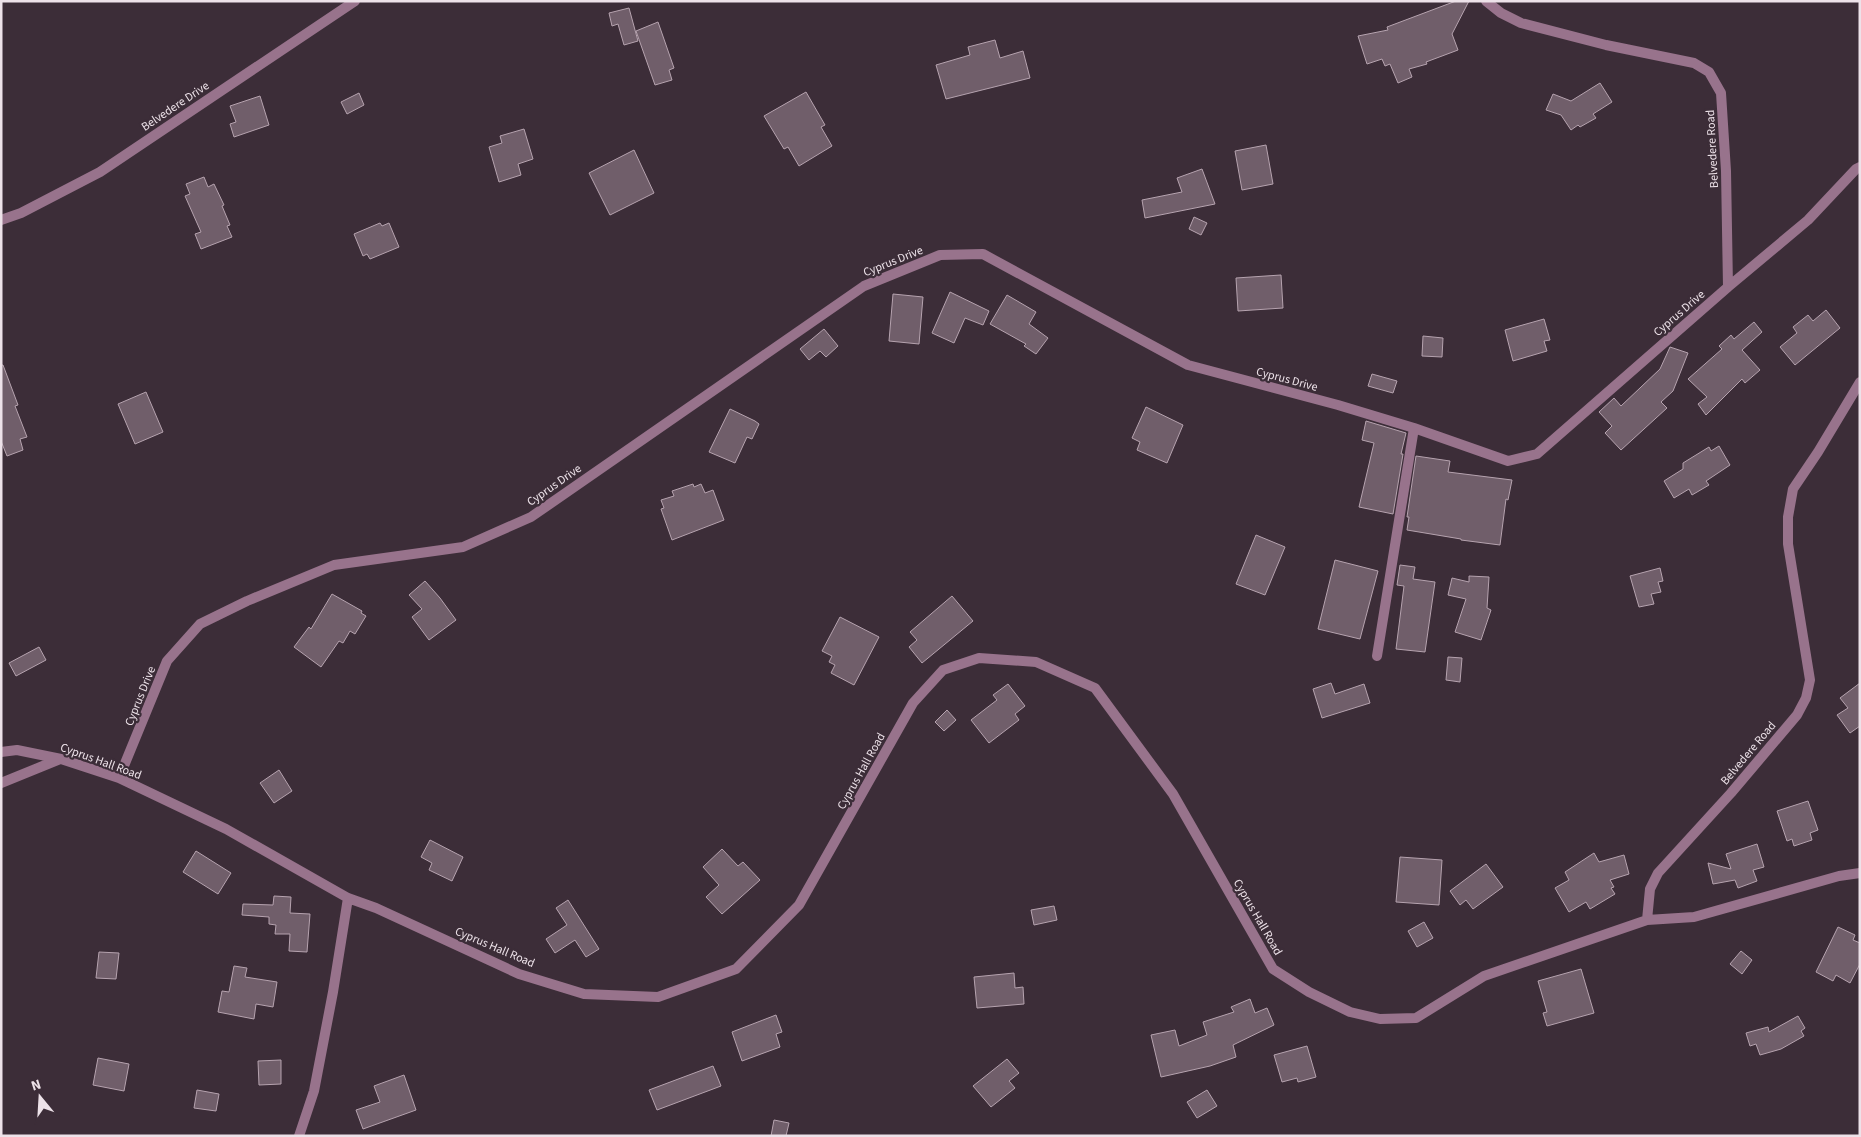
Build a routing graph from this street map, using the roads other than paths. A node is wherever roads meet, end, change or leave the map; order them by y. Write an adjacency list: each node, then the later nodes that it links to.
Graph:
1 (355, 1): 4 (street, Belvedere Drive)
2 (1486, 1): 5 (street, Belvedere Road)
3 (1860, 167): 5 (street)
4 (1, 220)
5 (1728, 287): 7 (street, Cyprus Drive)
6 (1860, 382): 15 (street, Belvedere Road)
7 (1414, 428): 8 (street); 11 (street, Cyprus Drive)
8 (1377, 656)
9 (1, 752): 10 (street, Cyprus Hall Road)
10 (61, 759): 11 (street, Cyprus Hall Road); 12 (street)
11 (119, 778): 14 (street, Cyprus Hall Road)
12 (1, 783)
13 (1860, 873): 15 (street)
14 (348, 898): 15 (street, Cyprus Hall Road); 16 (street)
15 (1648, 920)
16 (299, 1136)

